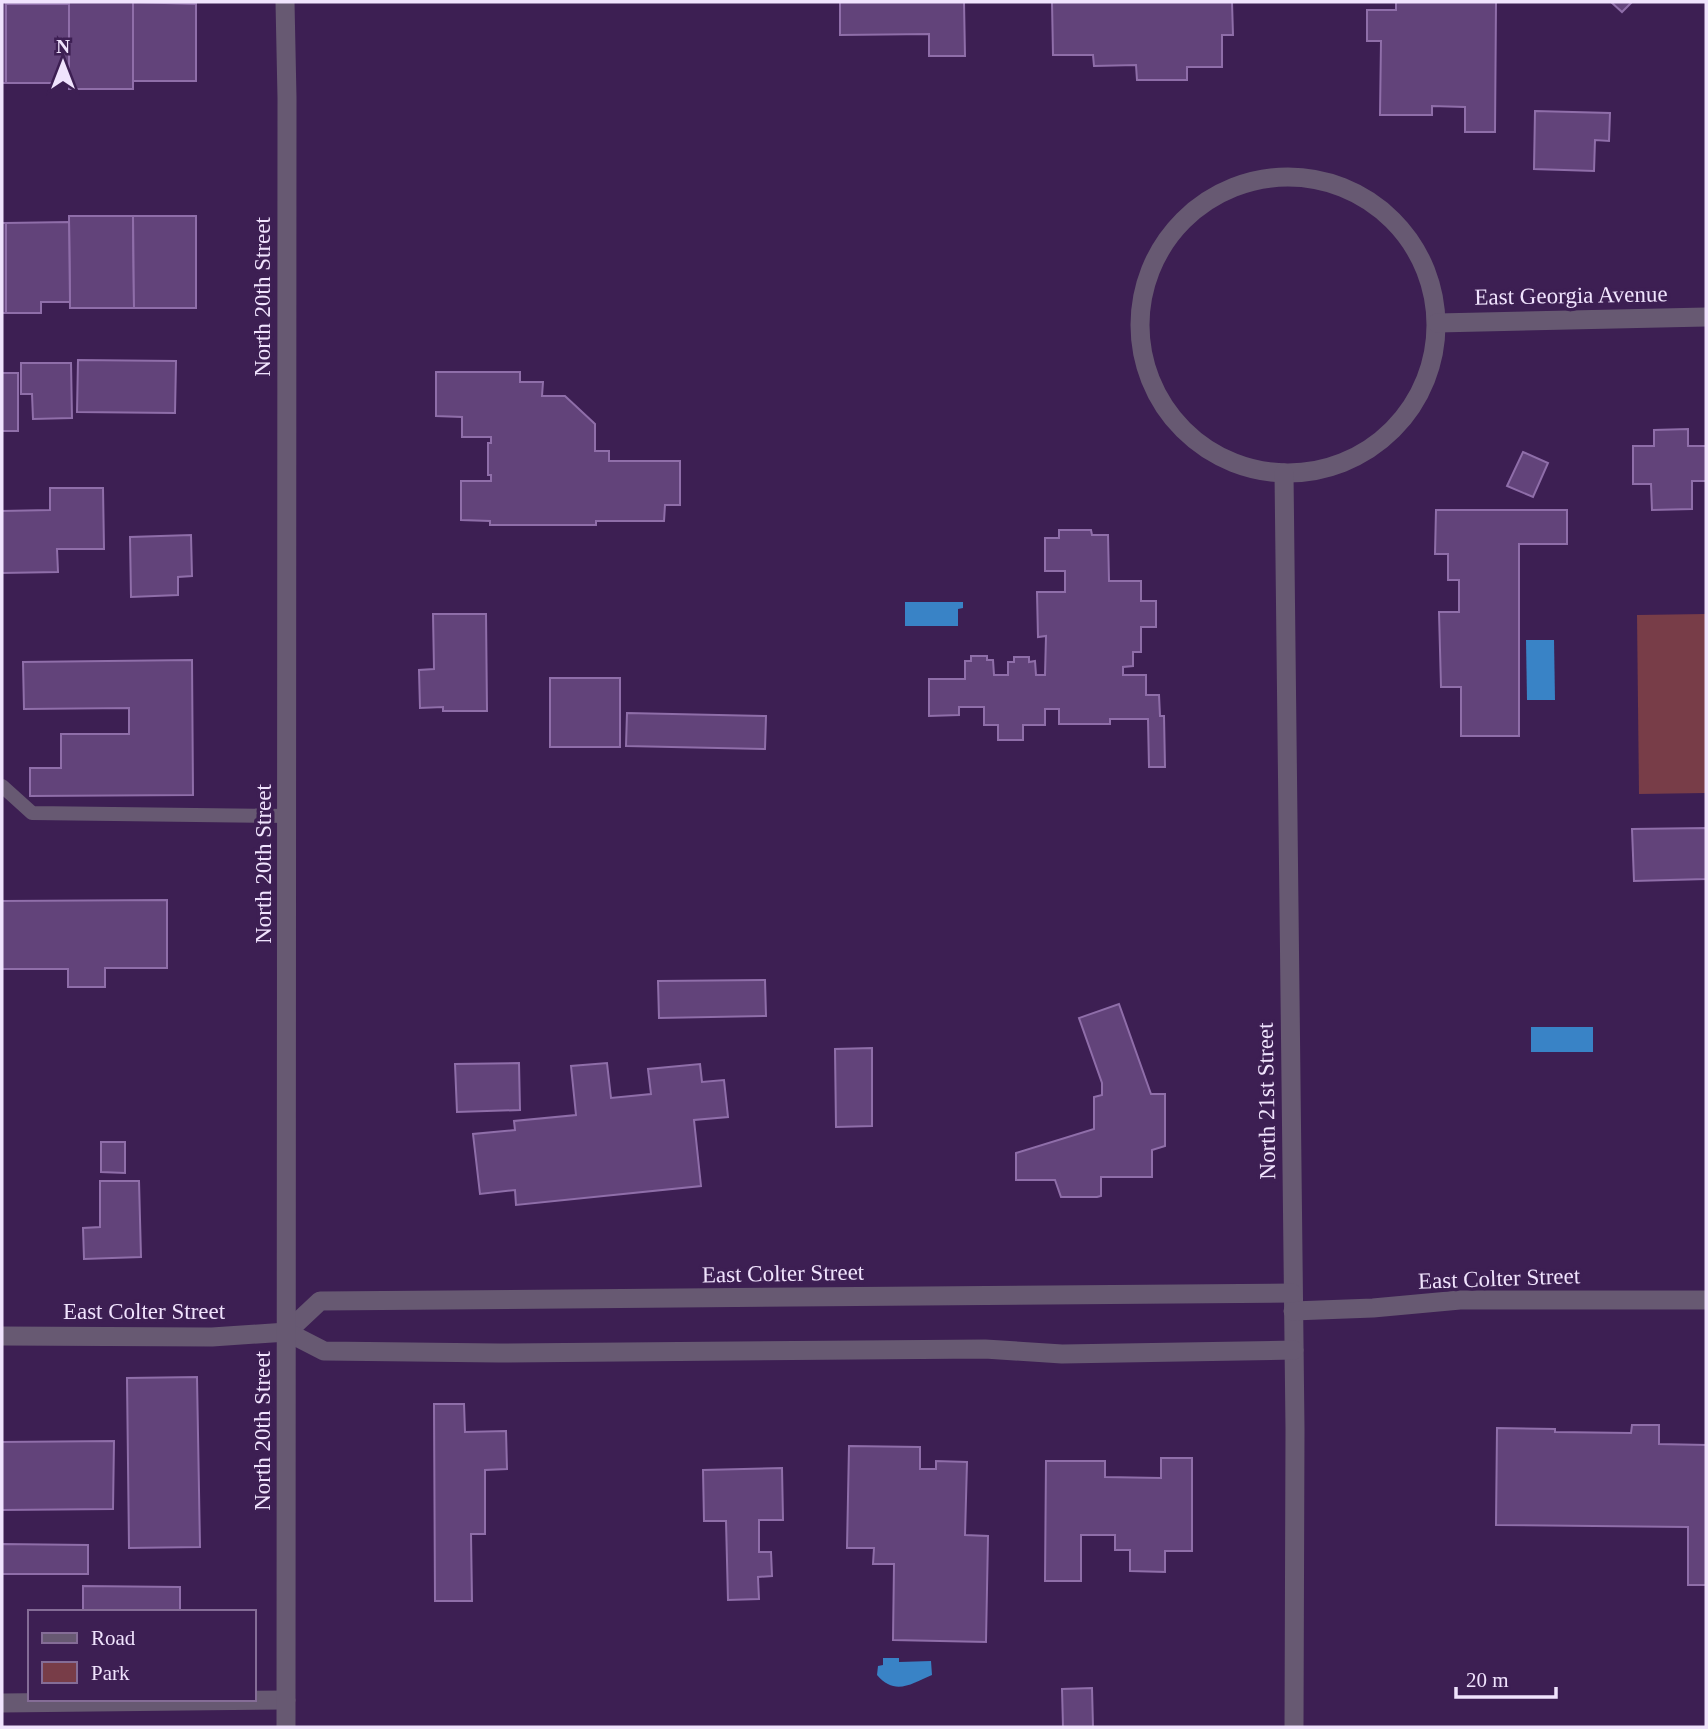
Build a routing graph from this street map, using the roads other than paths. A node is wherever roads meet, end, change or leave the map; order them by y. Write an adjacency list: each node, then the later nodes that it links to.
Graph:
1 (285, 2): 6 (street, North 20th Street)
2 (1706, 317): 3 (street, East Georgia Avenue)
3 (1437, 323): 4 (street); 4 (street)
4 (1284, 473): 8 (street, North 21st Street)
5 (2, 786): 6 (lane)
6 (287, 816): 9 (street, North 20th Street)
7 (1706, 1300): 8 (street, East Colter Street)
8 (1293, 1302): 9 (street, East Colter Street); 11 (street, North 21st Street)
9 (287, 1332): 10 (street, East Colter Street); 11 (street); 13 (street, North 20th Street)
10 (2, 1336)
11 (1294, 1350): 17 (street, North 21st Street)
12 (256, 1700): 13 (street)
13 (286, 1700): 16 (street, North 20th Street)
14 (191, 1701): 15 (street)
15 (2, 1703)
16 (286, 1727)
17 (1294, 1727)

